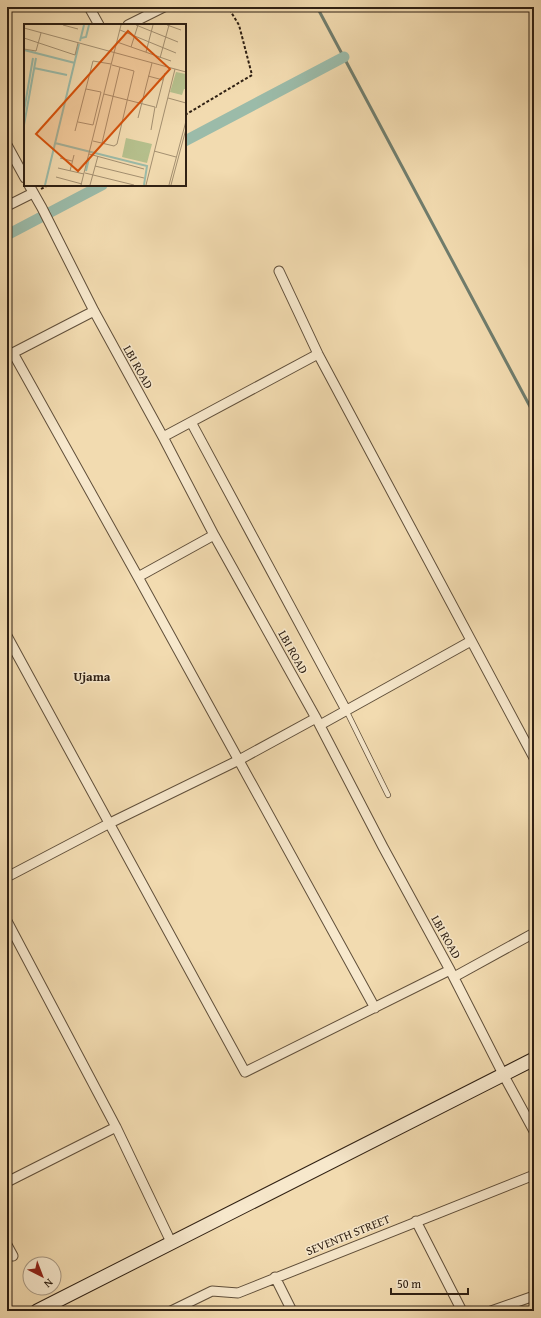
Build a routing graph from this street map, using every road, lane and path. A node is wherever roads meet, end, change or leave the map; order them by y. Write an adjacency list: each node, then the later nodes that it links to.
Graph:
1 (89, 7): 4 (street)
2 (164, 7): 5 (street)
3 (228, 7): 6 (path)
4 (98, 24)
5 (130, 24)
6 (186, 114)
7 (7, 145): 8 (street)
8 (24, 176)
9 (31, 189): 10 (street); 12 (street, LBI ROAD)
10 (7, 206)
11 (278, 272): 13 (street)
12 (94, 311): 14 (street); 16 (street, LBI ROAD)
13 (318, 354): 15 (street); 20 (street)
14 (10, 355): 18 (street)
15 (191, 422): 16 (street); 21 (street)
16 (163, 437): 17 (street, LBI ROAD)
17 (214, 535): 18 (street); 22 (street, LBI ROAD)
18 (138, 577): 24 (street)
19 (7, 636): 26 (street)
20 (471, 641): 21 (street); 23 (street)
21 (346, 710): 22 (street); 25 (lane)
22 (318, 721): 24 (street); 30 (street, LBI ROAD)
23 (534, 758)
24 (239, 760): 26 (street); 31 (street)
25 (388, 795)
26 (110, 823): 27 (street); 31 (street)
27 (7, 877)
28 (7, 921): 34 (street)
29 (534, 933): 30 (street)
30 (452, 974): 31 (street); 33 (street, LBI ROAD)
31 (375, 1008)
32 (531, 1060): 33 (main road)
33 (509, 1072): 35 (street, LBI ROAD); 39 (main road)
34 (116, 1127): 37 (street); 39 (street)
35 (534, 1131)
36 (534, 1175): 38 (street, SEVENTH STREET)
37 (7, 1182)
38 (416, 1221): 42 (street, SEVENTH STREET); 47 (street)
39 (171, 1242): 44 (main road)
40 (7, 1245): 41 (street)
41 (13, 1256)
42 (275, 1277): 45 (street, SEVENTH STREET); 46 (street)
43 (534, 1296): 48 (street)
44 (37, 1311)
45 (171, 1311)
46 (292, 1311)
47 (462, 1311)
48 (491, 1311)

